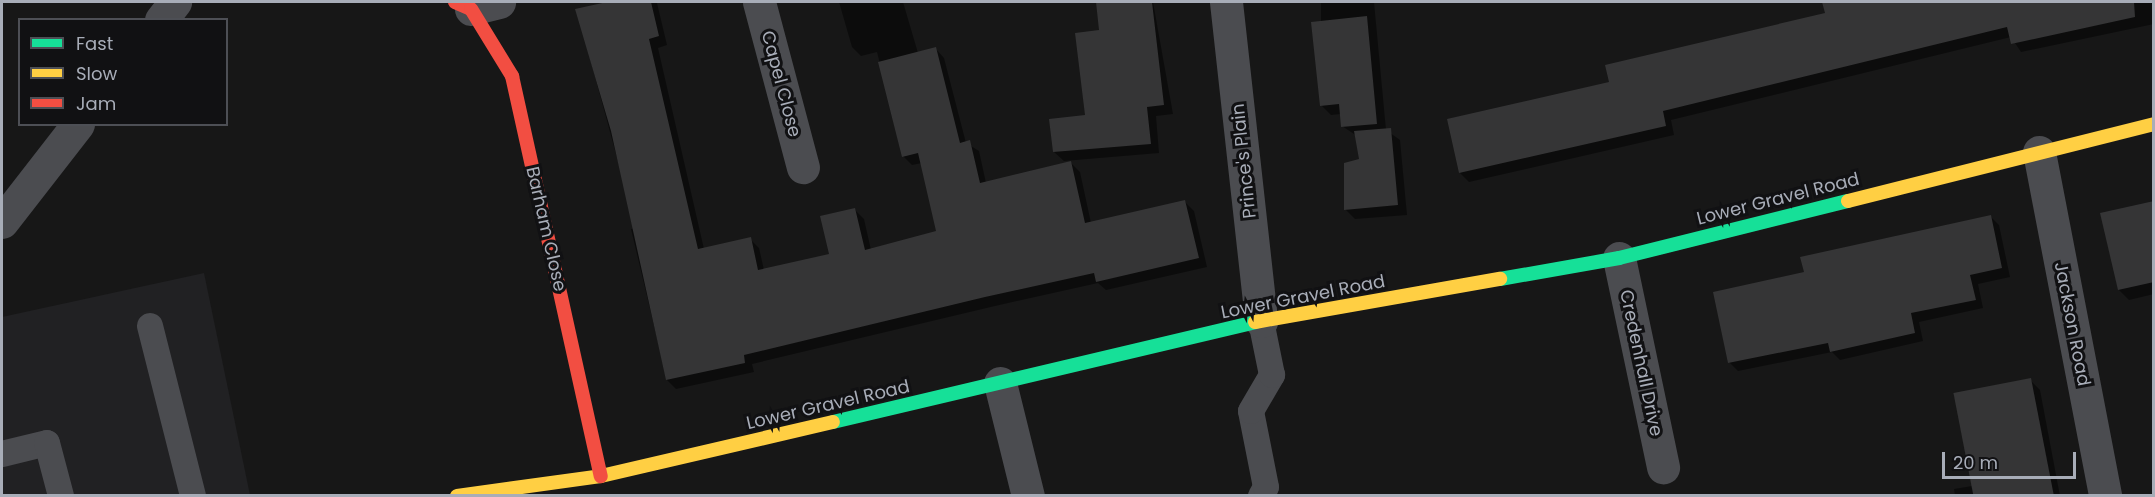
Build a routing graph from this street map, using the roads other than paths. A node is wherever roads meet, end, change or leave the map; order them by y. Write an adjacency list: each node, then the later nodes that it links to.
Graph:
1 (175, 2): 5 (street)
2 (759, 2): 9 (street, Capel Close)
3 (1226, 2): 12 (street, Prince's Plain)
4 (475, 4): 17 (street, Barham Close)
5 (163, 18)
6 (2154, 124): 8 (street, Lower Gravel Road)
7 (76, 126): 10 (street)
8 (2039, 152): 11 (street, Lower Gravel Road); 23 (street, Jackson Road)
9 (803, 167)
10 (2, 222)
11 (1619, 258): 12 (street, Lower Gravel Road); 16 (street, Credenhall Drive)
12 (1261, 321): 14 (street, Lower Gravel Road); 22 (lane)
13 (150, 326): 19 (lane)
14 (1000, 383): 17 (street, Lower Gravel Road); 21 (street)
15 (2, 454): 18 (lane)
16 (1664, 467)
17 (601, 476): 20 (street, Lower Gravel Road)
18 (61, 495)
19 (193, 495)
20 (457, 495)
21 (1028, 495)
22 (1261, 495)
23 (2105, 495)

